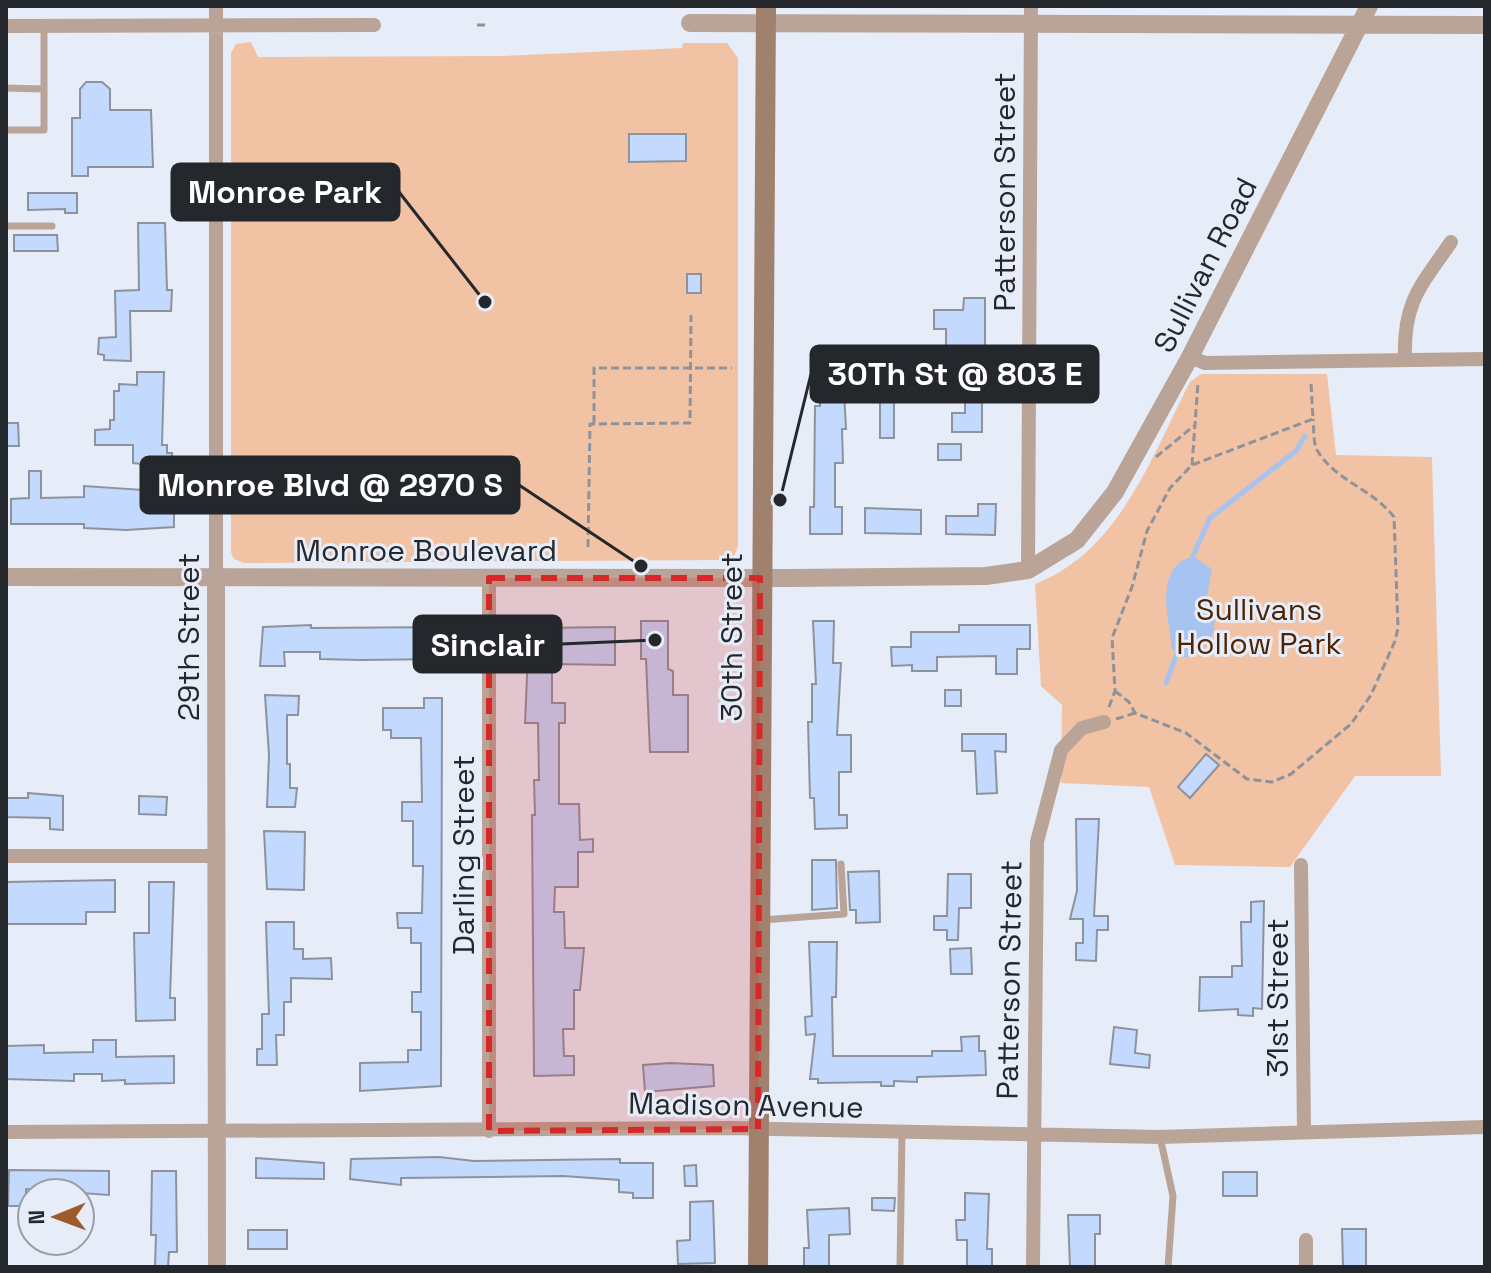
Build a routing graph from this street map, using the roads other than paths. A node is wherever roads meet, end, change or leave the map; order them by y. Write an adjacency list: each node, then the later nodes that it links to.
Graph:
1 (216, 6): 11 (street, 29th Street)
2 (1369, 6): 10 (street, Sullivan Road)
3 (766, 14): 4 (street); 5 (street); 26 (main road, 30th Street)
4 (1031, 16): 10 (street); 22 (street, Patterson Street)
5 (690, 23)
6 (374, 25): 11 (street)
7 (1485, 25): 10 (street)
8 (6, 26): 9 (street)
9 (44, 26): 11 (street); 13 (lane)
10 (1359, 26): 18 (street, Sullivan Road)
11 (216, 27): 24 (street, 29th Street)
12 (6, 88): 13 (lane)
13 (44, 89): 14 (lane)
14 (6, 130)
15 (6, 226): 16 (lane)
16 (52, 226)
17 (1451, 242): 19 (street)
18 (1190, 357): 19 (street); 21 (street, Sullivan Road)
19 (1405, 359): 20 (street)
20 (1485, 359)
21 (1077, 540): 22 (street, Monroe Boulevard)
22 (1028, 570): 26 (street, Monroe Boulevard)
23 (6, 577): 24 (street, Monroe Boulevard)
24 (216, 578): 25 (street, Monroe Boulevard); 29 (street, 29th Street)
25 (489, 578): 26 (street, Monroe Boulevard); 36 (street, Darling Street)
26 (760, 578): 32 (main road, 30th Street)
27 (1104, 722): 40 (street, Patterson Street)
28 (6, 856): 29 (street)
29 (216, 856): 35 (street, 29th Street)
30 (841, 864): 32 (lane)
31 (1301, 865): 37 (street, 31st Street)
32 (762, 920): 34 (main road, 30th Street)
33 (1485, 1127): 37 (street, Madison Avenue)
34 (758, 1129): 36 (street, Madison Avenue); 39 (street, Madison Avenue); 44 (main road, 30th Street)
35 (217, 1131): 36 (street, Madison Avenue); 38 (street, Madison Avenue); 43 (street, 29th Street)
36 (489, 1131)
37 (1304, 1131): 41 (street, Madison Avenue)
38 (6, 1132)
39 (902, 1132): 40 (street, Madison Avenue); 45 (lane)
40 (1032, 1136): 41 (street, Madison Avenue); 46 (street, Patterson Street)
41 (1160, 1137): 47 (lane)
42 (1306, 1240): 48 (street)
43 (217, 1267)
44 (758, 1267)
45 (900, 1267)
46 (1033, 1267)
47 (1168, 1267)
48 (1306, 1267)

